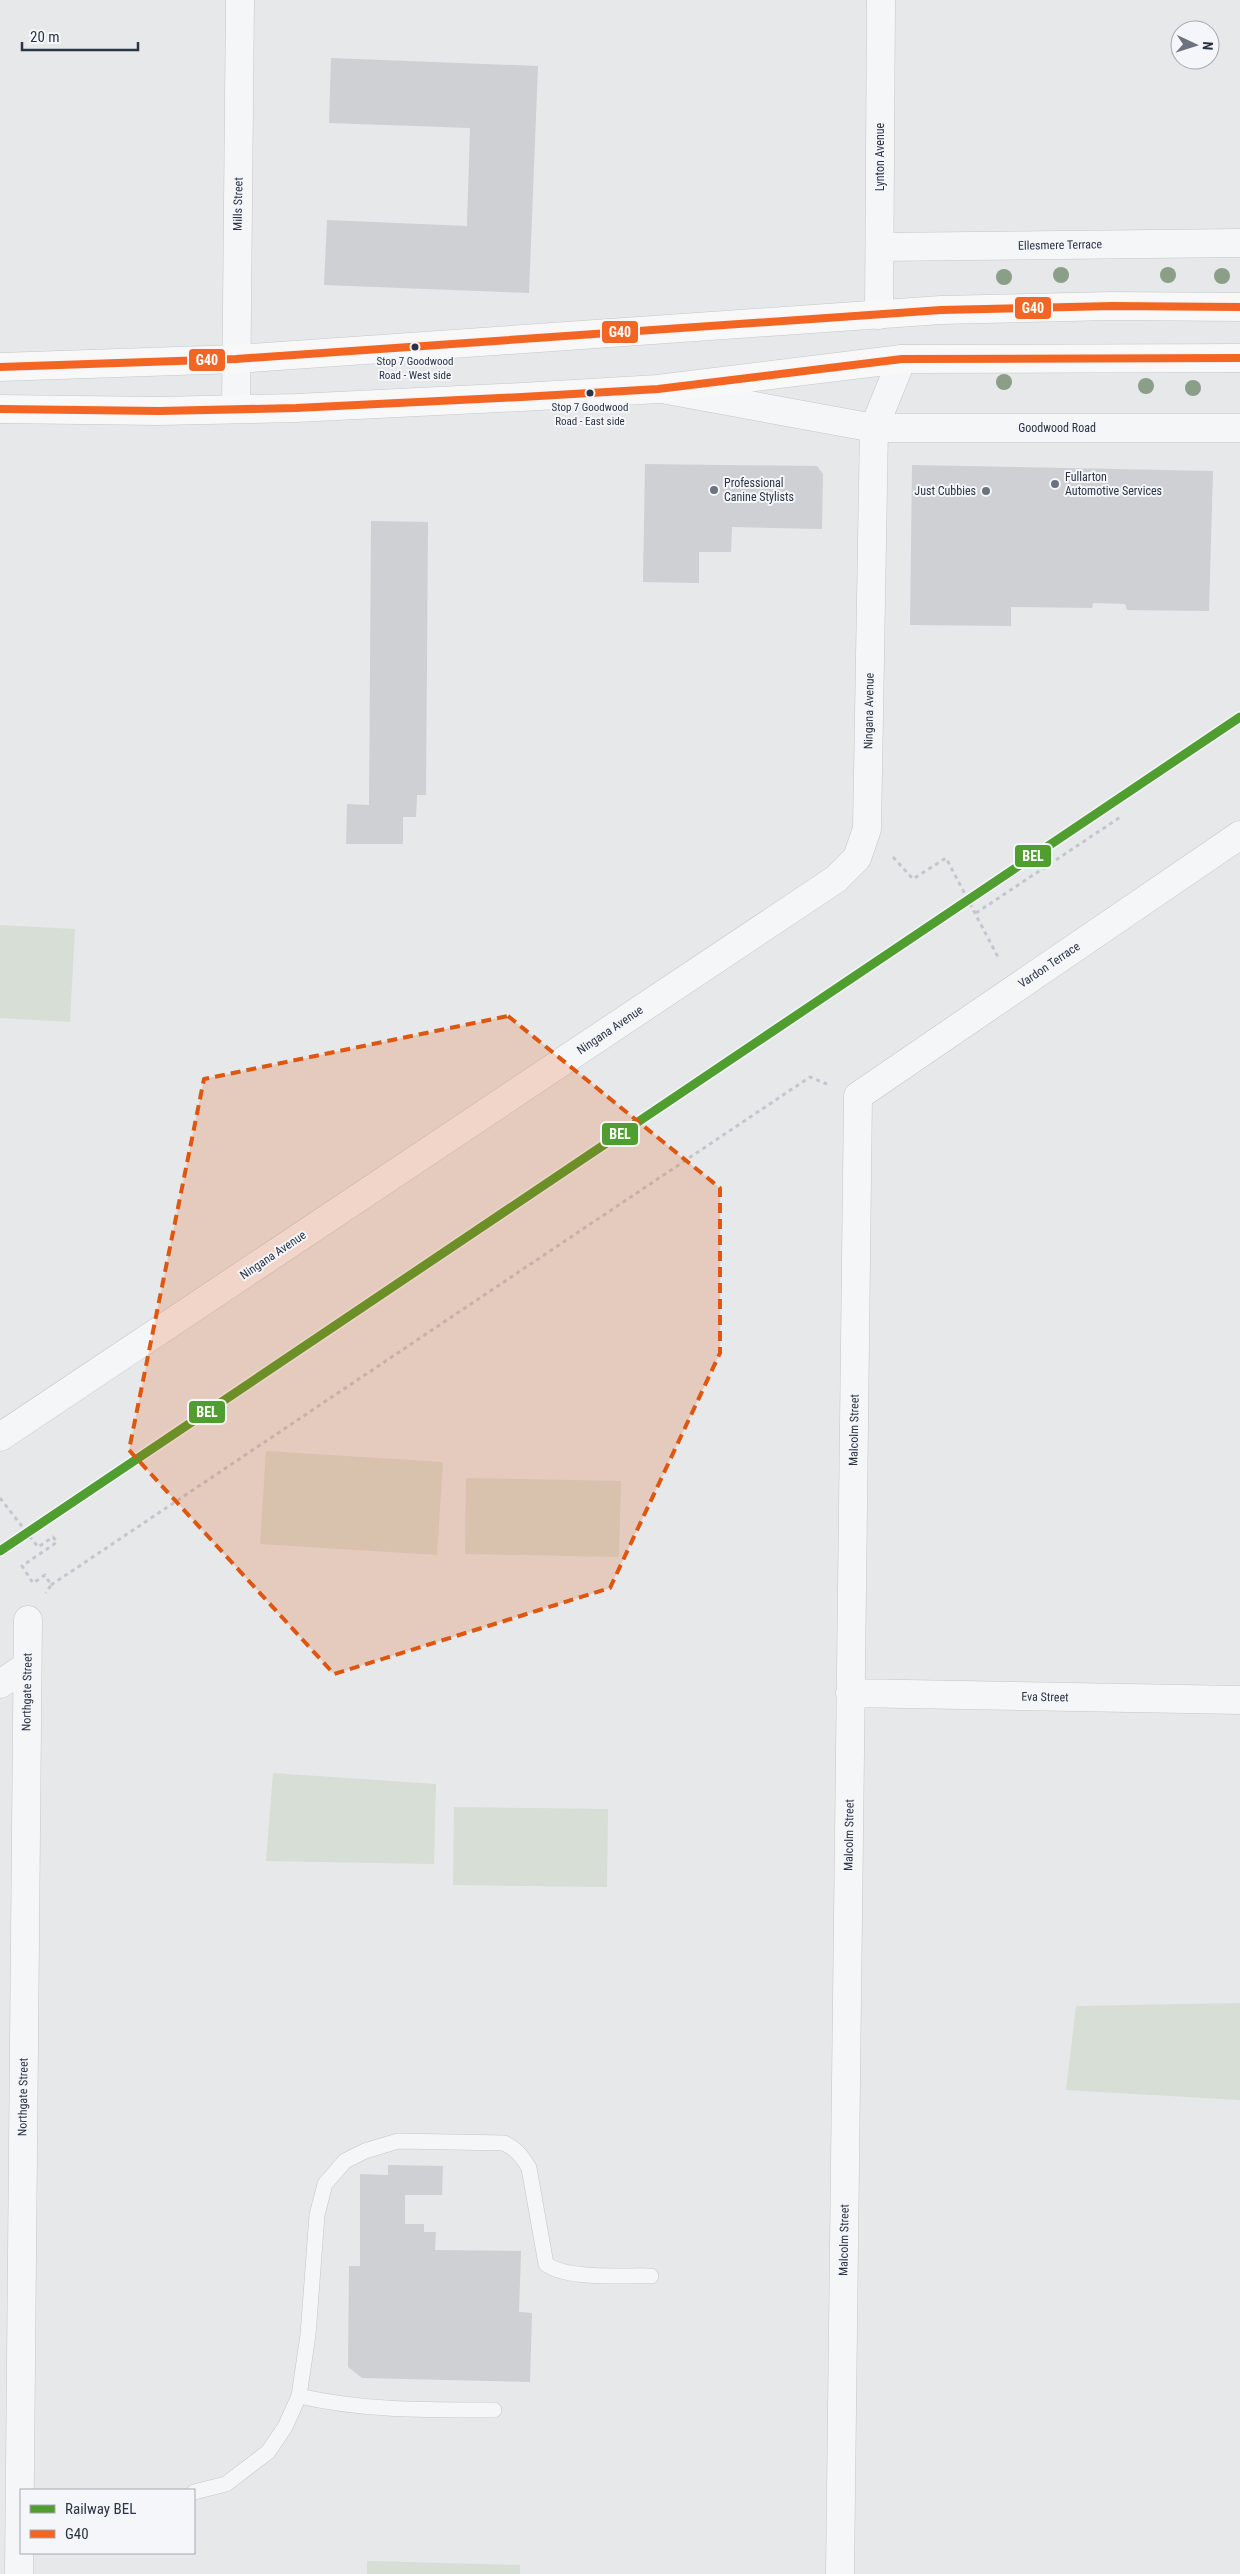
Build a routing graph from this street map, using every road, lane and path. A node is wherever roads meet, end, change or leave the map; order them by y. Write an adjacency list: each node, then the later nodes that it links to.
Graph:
1 (240, 0): 8 (street, Mills Street)
2 (881, 0): 4 (street, Lynton Avenue)
3 (1240, 243): 4 (street, Ellesmere Terrace)
4 (880, 247): 6 (street, Lynton Avenue)
5 (1240, 307): 6 (main road)
6 (879, 315): 8 (main road)
7 (1240, 358): 9 (main road)
8 (236, 359): 10 (main road); 12 (street, Mills Street)
9 (902, 359): 11 (main road); 14 (street, Ningana Avenue)
10 (0, 367)
11 (658, 389): 12 (main road); 14 (street)
12 (236, 409): 13 (main road)
13 (0, 410)
14 (874, 428): 15 (street, Goodwood Road); 17 (street, Ningana Avenue)
15 (1240, 428)
16 (1122, 816): 19 (path)
17 (867, 829): 19 (path); 22 (street, Ningana Avenue)
18 (1240, 835): 20 (street, Vardon Terrace)
19 (976, 913): 20 (path)
20 (1014, 989): 21 (street, Vardon Terrace)
21 (858, 1096): 24 (path); 28 (street, Malcolm Street)
22 (0, 1438)
23 (0, 1498): 24 (path)
24 (51, 1585): 25 (path)
25 (28, 1620): 26 (street, Northgate Street)
26 (27, 1666): 27 (street); 33 (street, Northgate Street)
27 (0, 1684)
28 (850, 1693): 29 (street, Eva Street); 37 (street, Malcolm Street)
29 (1240, 1700)
30 (652, 2276): 31 (lane)
31 (299, 2396): 32 (lane); 34 (lane)
32 (494, 2410)
33 (20, 2489)
34 (195, 2492)
35 (20, 2496): 36 (street, Northgate Street)
36 (19, 2574)
37 (840, 2574)

